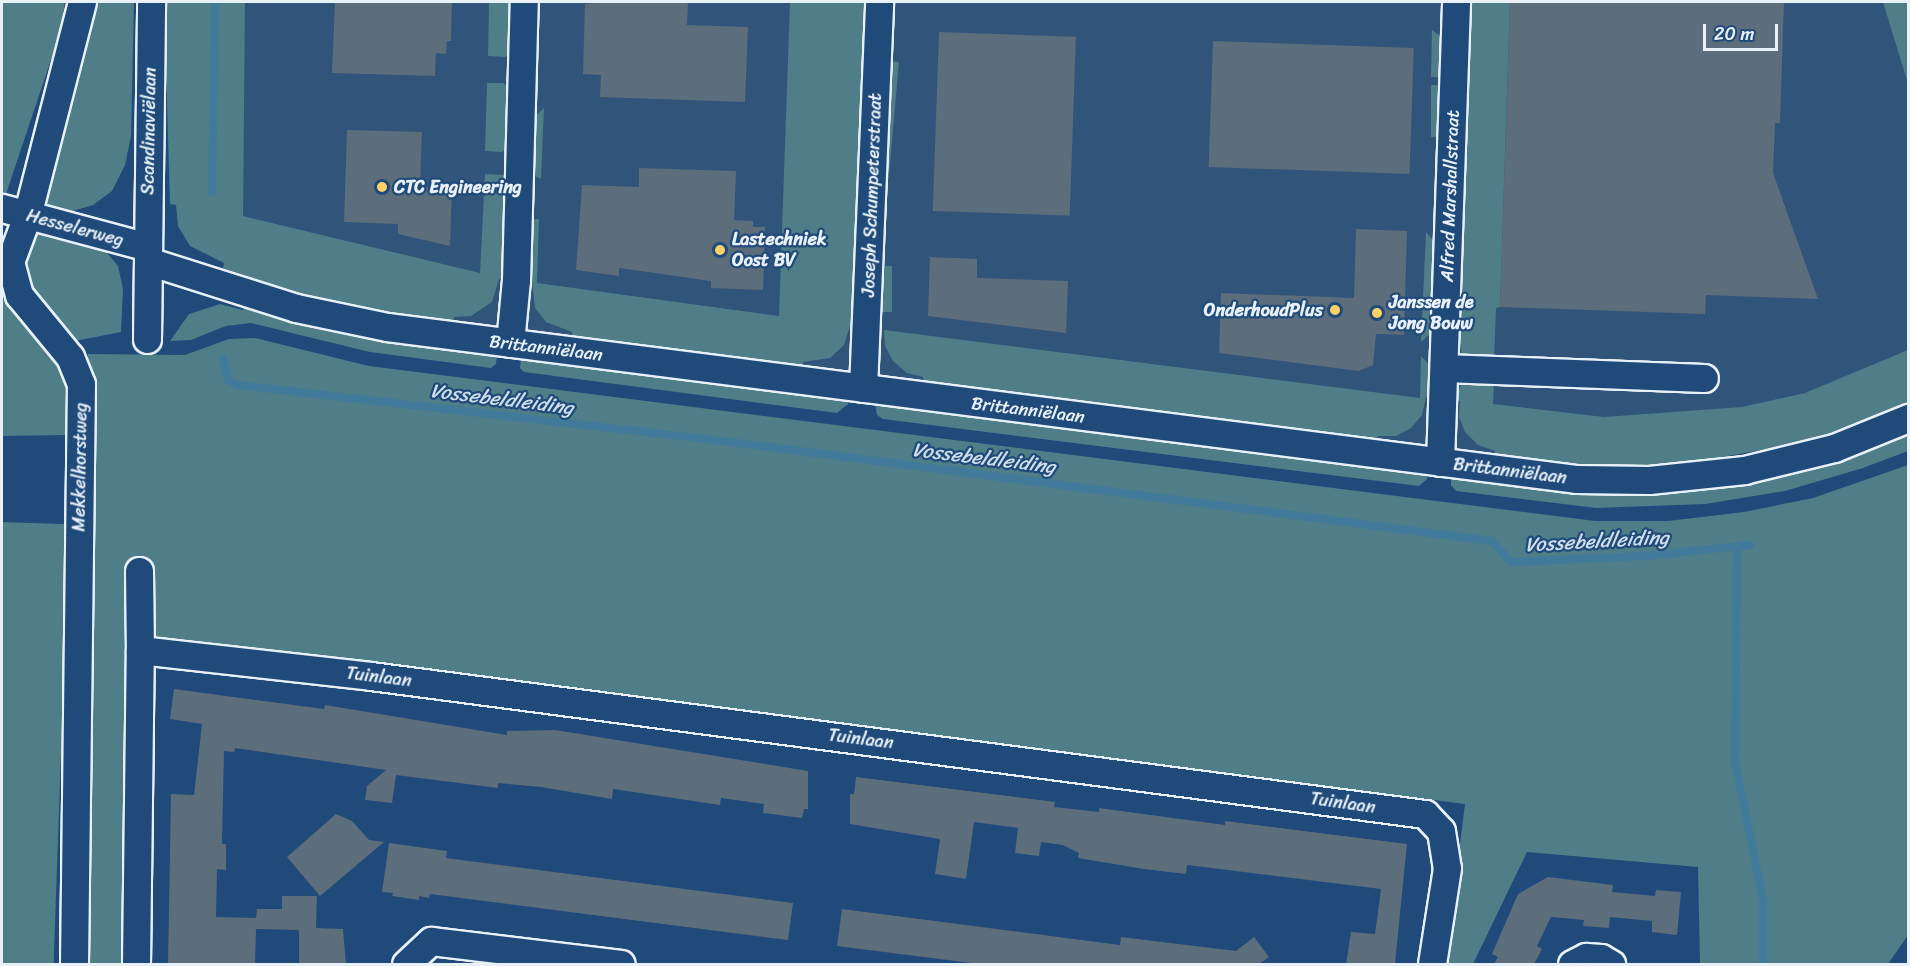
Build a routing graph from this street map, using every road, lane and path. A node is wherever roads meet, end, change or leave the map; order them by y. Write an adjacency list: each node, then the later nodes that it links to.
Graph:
1 (82, 2): 6 (street, Mekkelhorstweg)
2 (151, 2): 7 (street, Scandinaviëlaan)
3 (524, 2): 9 (street)
4 (879, 2): 12 (street, Joseph Schumpeterstraat)
5 (1456, 2): 10 (street, Alfred Marshallstraat)
6 (14, 212): 7 (street, Hesselerweg); 17 (street, Mekkelhorstweg)
7 (148, 254): 8 (street); 9 (street, Brittanniëlaan)
8 (147, 339)
9 (510, 343): 12 (street, Brittanniëlaan)
10 (1444, 368): 11 (street); 14 (street, Alfred Marshallstraat)
11 (1704, 378)
12 (863, 388): 14 (street, Brittanniëlaan)
13 (1908, 418): 14 (street, Brittanniëlaan)
14 (1440, 462)
15 (139, 571): 16 (street)
16 (140, 650): 18 (street); 21 (street, Tuinlaan)
17 (74, 964)
18 (135, 964)
19 (406, 964): 20 (street)
20 (621, 964)
21 (1432, 964)
22 (1572, 964): 23 (street)
23 (1611, 964)

